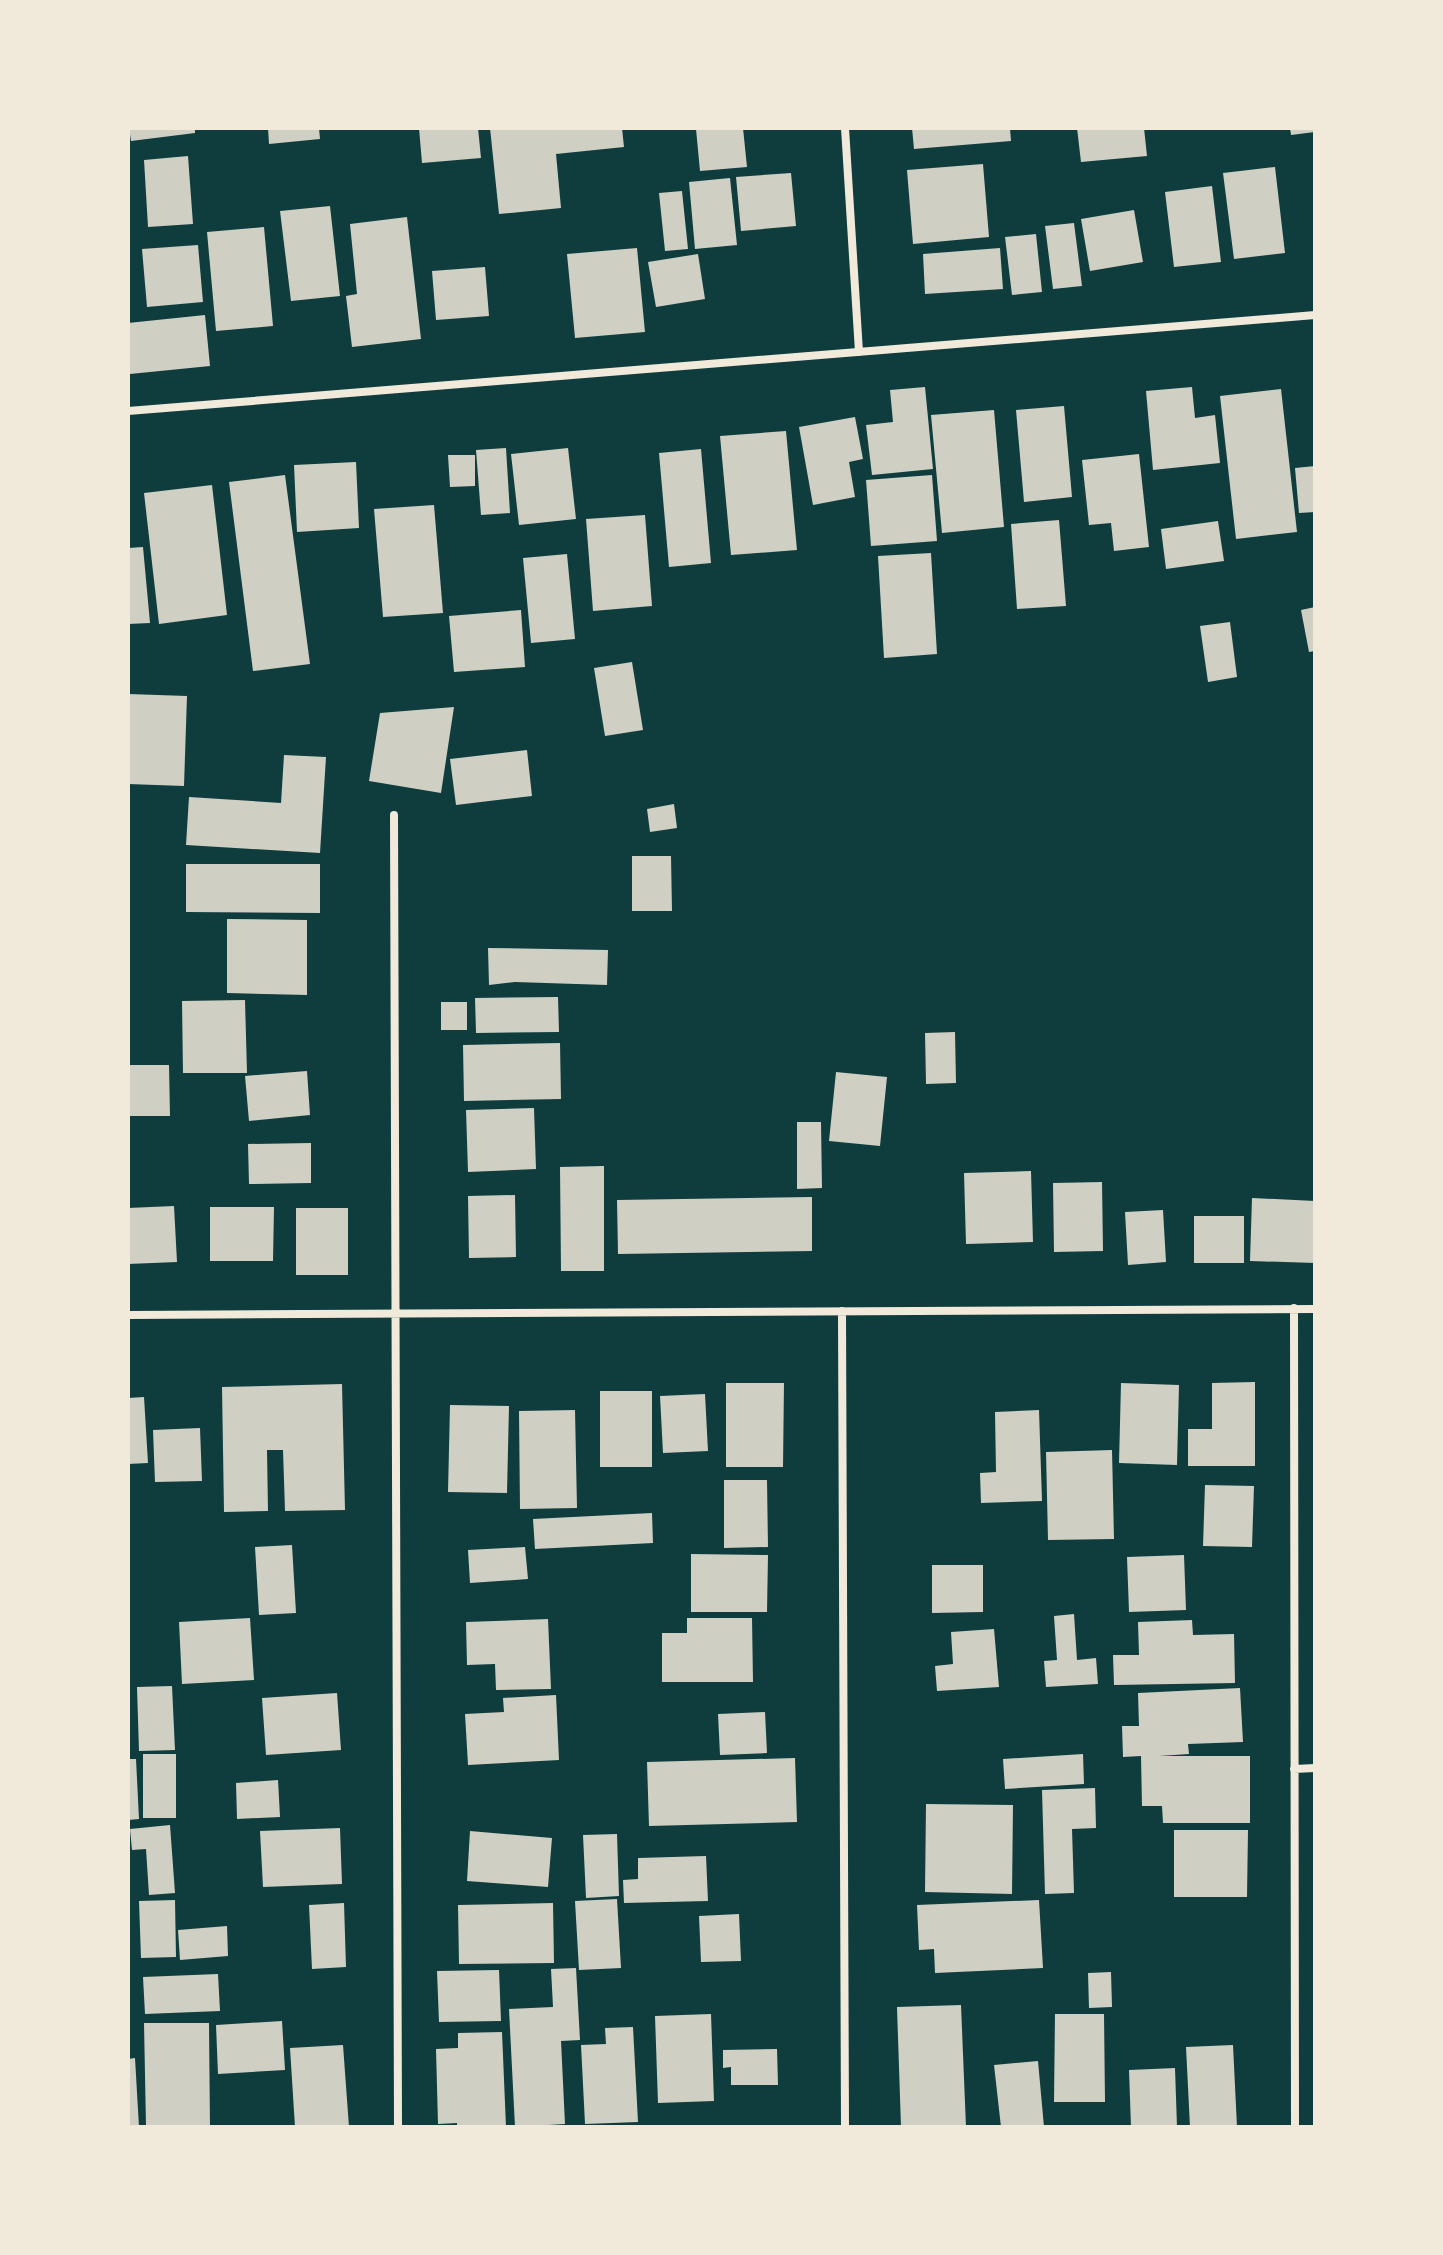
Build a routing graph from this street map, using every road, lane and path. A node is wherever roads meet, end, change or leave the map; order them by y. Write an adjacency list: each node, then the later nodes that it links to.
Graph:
1 (845, 128): 3 (street)
2 (1315, 315): 3 (street)
3 (859, 352): 4 (street)
4 (128, 411)
5 (394, 815): 9 (street)
6 (1294, 1308): 7 (street); 8 (street); 12 (street)
7 (1315, 1309)
8 (842, 1311): 9 (street); 14 (street)
9 (395, 1313): 10 (street); 13 (street)
10 (128, 1315)
11 (1315, 1768): 12 (street)
12 (1294, 1769): 15 (street)
13 (398, 2127)
14 (845, 2127)
15 (1295, 2127)

